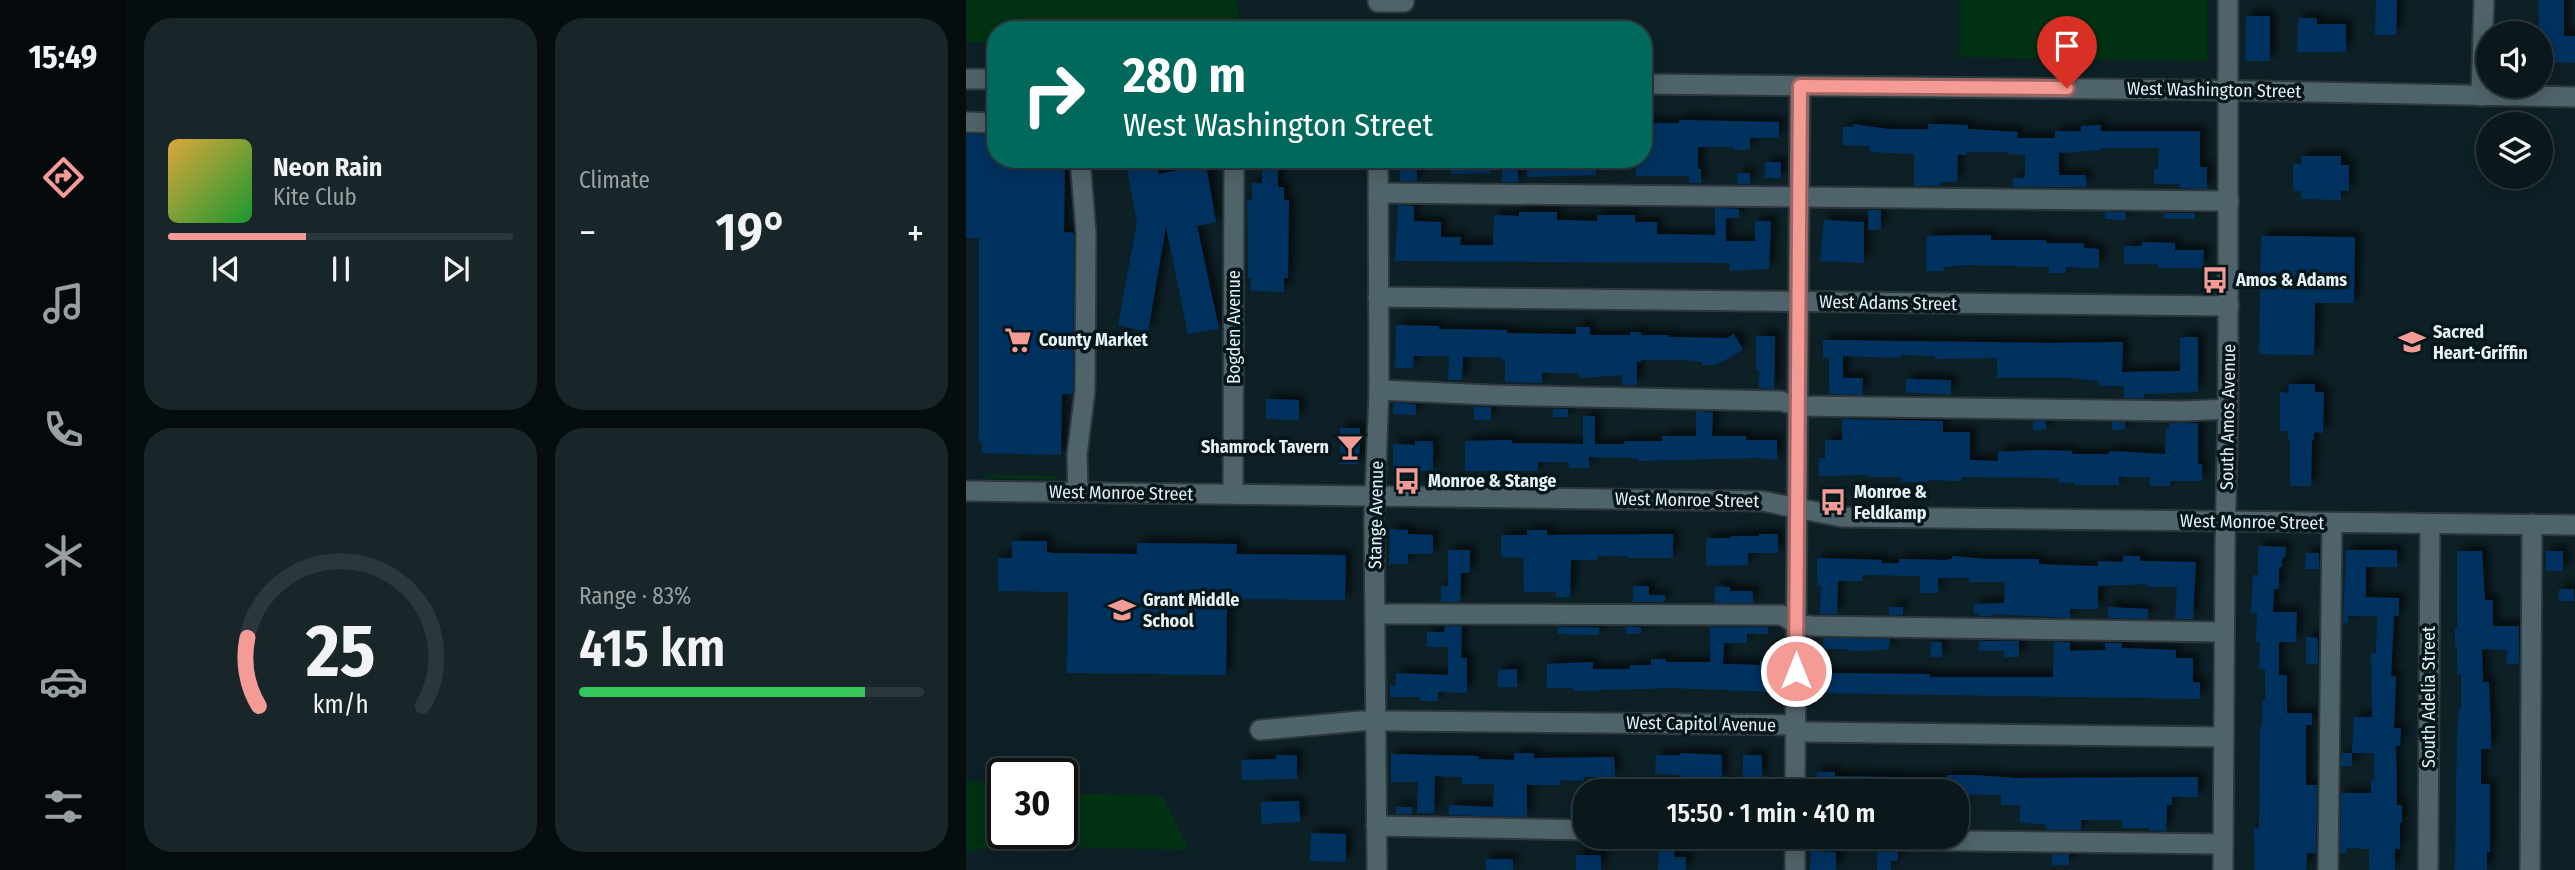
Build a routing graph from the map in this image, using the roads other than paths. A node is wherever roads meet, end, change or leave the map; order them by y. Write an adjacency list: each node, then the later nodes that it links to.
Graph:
1 (2228, 0): 10 (street, South Amos Avenue)
2 (2484, 0): 5 (street)
3 (1404, 2): 4 (street)
4 (1378, 5)
5 (2484, 21)
6 (966, 79): 7 (street)
7 (987, 79)
8 (1652, 84): 9 (street, West Washington Street)
9 (1800, 86): 10 (street, West Washington Street); 20 (street)
10 (2229, 90): 11 (street, West Washington Street); 21 (street, South Amos Avenue)
11 (2476, 96)
12 (2553, 97): 13 (street, West Washington Street)
13 (2575, 97)
14 (966, 122): 15 (street)
15 (987, 122)
16 (1081, 168): 29 (street)
17 (1234, 168): 30 (street, Bogden Avenue)
18 (1378, 168): 19 (street, Stange Avenue)
19 (1378, 193): 20 (street); 22 (street, Stange Avenue)
20 (1799, 196): 21 (street); 23 (street)
21 (2229, 201): 24 (street, South Amos Avenue)
22 (1378, 298): 23 (street, West Adams Street); 25 (street, Stange Avenue)
23 (1799, 302): 24 (street, West Adams Street); 26 (street)
24 (2229, 306): 27 (street, South Amos Avenue)
25 (1378, 390): 26 (street); 31 (street, Stange Avenue)
26 (1798, 407): 27 (street); 32 (street)
27 (2228, 409): 33 (street, South Amos Avenue)
28 (966, 491): 29 (street, West Monroe Street)
29 (1078, 492): 30 (street, West Monroe Street)
30 (1233, 494): 31 (street, West Monroe Street)
31 (1376, 497): 32 (street, West Monroe Street); 38 (street, Stange Avenue)
32 (1797, 506): 33 (street, West Monroe Street); 39 (street)
33 (2226, 522): 34 (street, West Monroe Street); 40 (street, South Amos Avenue)
34 (2332, 523): 35 (street, West Monroe Street); 54 (street)
35 (2430, 524): 36 (street, West Monroe Street); 55 (street, South Adelia Street)
36 (2532, 524): 37 (street, West Monroe Street); 56 (street)
37 (2575, 525)
38 (1376, 614): 39 (street); 41 (street, Stange Avenue)
39 (1796, 624): 40 (street); 42 (street)
40 (2224, 632): 44 (street, South Amos Avenue)
41 (1375, 721): 42 (street, West Capitol Avenue); 43 (street, West Capitol Avenue); 46 (street, Stange Avenue)
42 (1795, 725): 44 (street, West Capitol Avenue); 45 (street)
43 (1260, 730)
44 (2223, 737): 49 (street, South Amos Avenue)
45 (1795, 779)
46 (1376, 826): 47 (street); 51 (street, Stange Avenue)
47 (1573, 830)
48 (1969, 840): 49 (street)
49 (2223, 844): 53 (street, South Amos Avenue)
50 (1794, 849): 52 (street)
51 (1377, 870)
52 (1795, 870)
53 (2223, 870)
54 (2328, 870)
55 (2428, 870)
56 (2530, 870)

